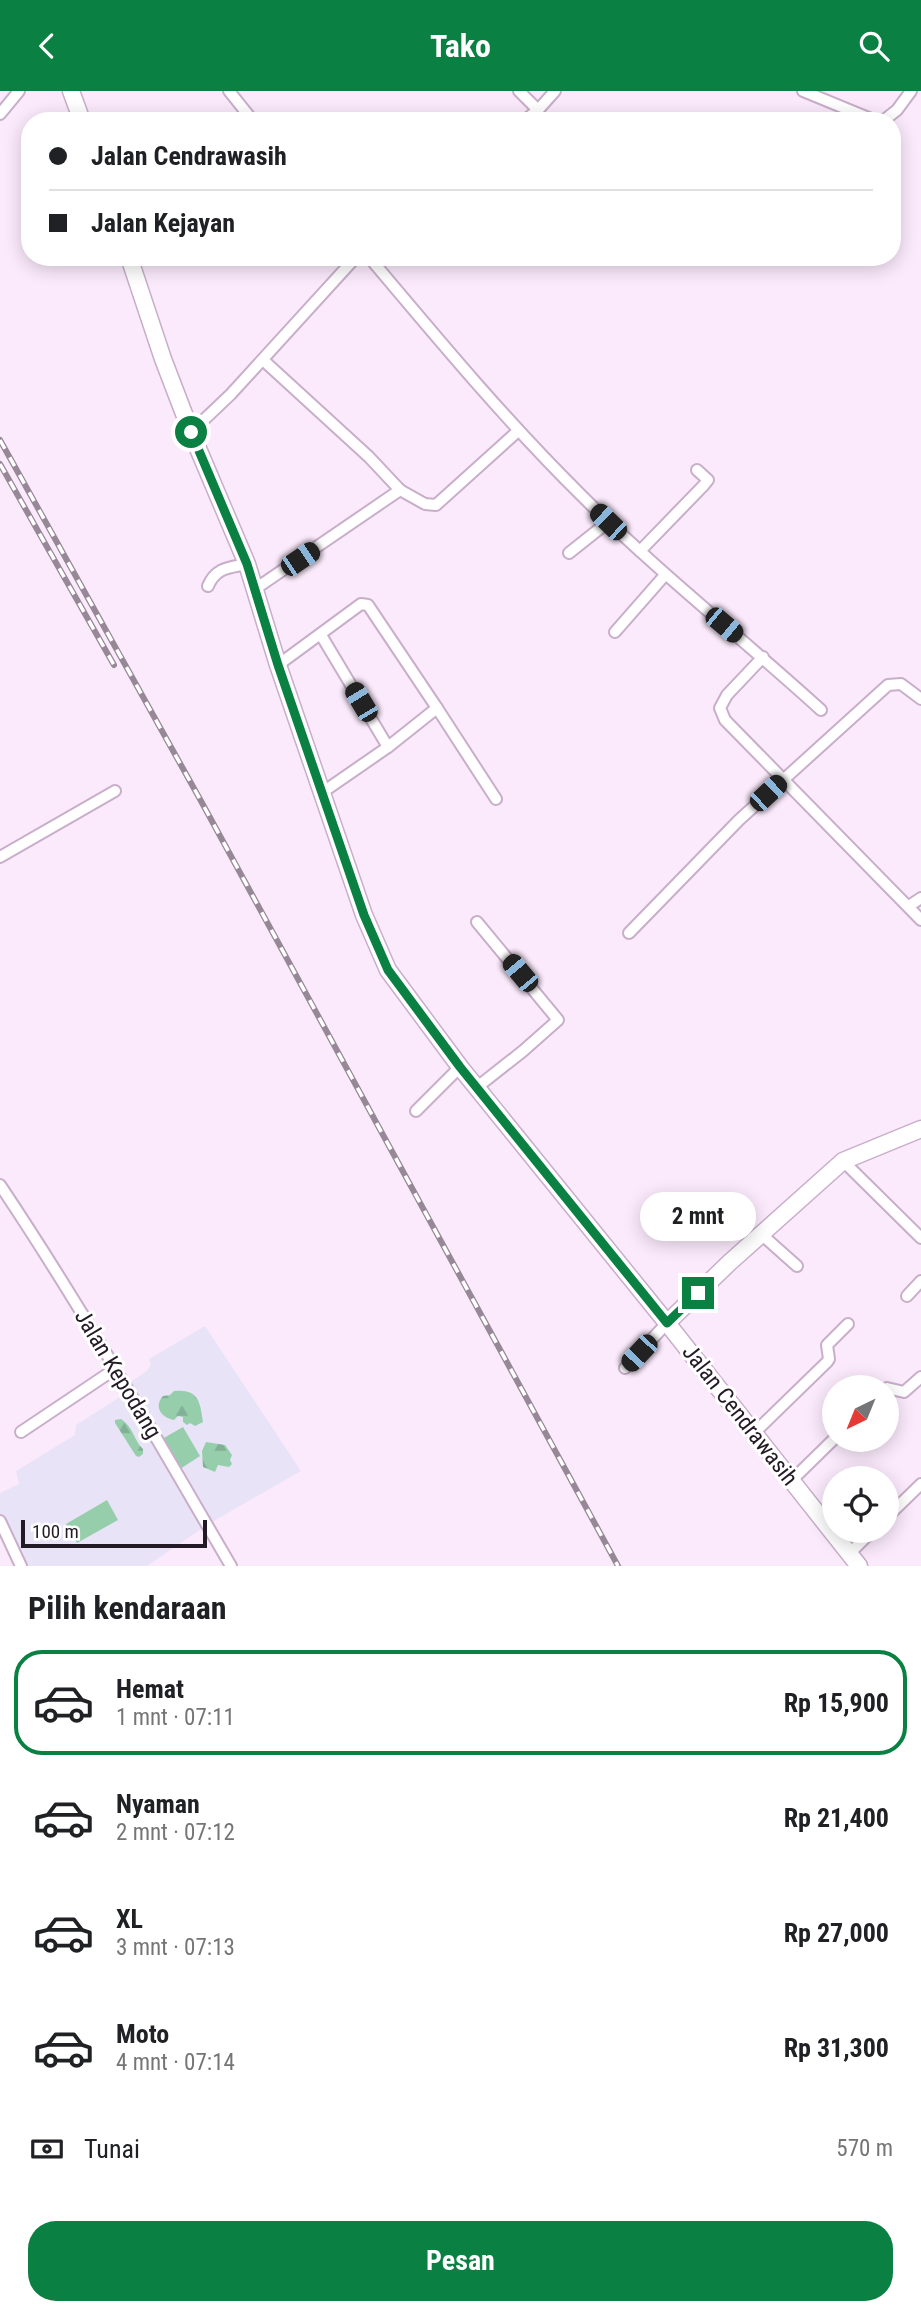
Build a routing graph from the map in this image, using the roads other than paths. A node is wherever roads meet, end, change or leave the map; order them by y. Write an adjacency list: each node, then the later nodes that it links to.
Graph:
1 (19, 91): 14 (street)
2 (71, 91): 9 (main road)
3 (229, 91): 10 (street)
4 (519, 91): 8 (street)
5 (555, 91): 8 (street)
6 (803, 91): 12 (street)
7 (911, 91): 13 (street)
8 (538, 110): 11 (street)
9 (79, 112)
10 (246, 112)
11 (535, 112)
12 (854, 112)
13 (894, 112)
14 (0, 114)
15 (132, 266): 20 (main road, Jalan Cendrawasih)
16 (348, 266): 18 (street)
17 (377, 266): 19 (street)
18 (263, 360): 20 (street); 22 (street)
19 (518, 431): 22 (street); 23 (street)
20 (191, 432): 26 (main road, Jalan Cendrawasih)
21 (697, 470): 24 (street)
22 (400, 490): 29 (street)
23 (608, 522): 24 (street); 25 (street)
24 (640, 551): 27 (street)
25 (569, 553)
26 (247, 564): 28 (street); 29 (main road, Jalan Cendrawasih)
27 (665, 576): 30 (street); 32 (street)
28 (208, 586)
29 (254, 589): 33 (main road, Jalan Cendrawasih)
30 (615, 632)
31 (321, 635): 33 (street); 35 (street); 37 (street)
32 (763, 657): 36 (street); 38 (street)
33 (278, 665): 40 (main road, Jalan Cendrawasih)
34 (921, 699): 38 (street)
35 (437, 708): 37 (street); 41 (street)
36 (821, 710)
37 (388, 747): 40 (street)
38 (782, 780): 44 (street); 47 (street)
39 (115, 791): 42 (street)
40 (323, 792): 48 (main road, Jalan Cendrawasih)
41 (496, 799)
42 (0, 857)
43 (921, 898): 44 (street)
44 (909, 906): 45 (street)
45 (921, 920)
46 (477, 922): 49 (street)
47 (629, 933)
48 (460, 1067): 49 (main road, Jalan Cendrawasih); 50 (street)
49 (476, 1088): 59 (main road, Jalan Cendrawasih)
50 (416, 1111)
51 (921, 1129): 52 (main road)
52 (843, 1161): 54 (main road); 55 (street)
53 (0, 1185): 61 (street, Jalan Kepodang)
54 (761, 1234): 56 (street); 59 (main road)
55 (921, 1238)
56 (797, 1266)
57 (921, 1281): 58 (street)
58 (907, 1296)
59 (667, 1323): 62 (street); 66 (main road, Jalan Cendrawasih)
60 (848, 1324): 66 (street)
61 (115, 1369): 65 (street); 75 (street, Jalan Kepodang)
62 (625, 1369)
63 (921, 1377): 64 (street)
64 (900, 1390)
65 (21, 1432)
66 (754, 1433): 68 (main road, Jalan Cendrawasih)
67 (822, 1451): 68 (street)
68 (791, 1481): 73 (main road, Jalan Cendrawasih)
69 (921, 1484): 70 (street)
70 (899, 1505)
71 (0, 1521): 74 (street)
72 (865, 1543): 73 (street)
73 (854, 1560)
74 (21, 1566)
75 (231, 1566)

